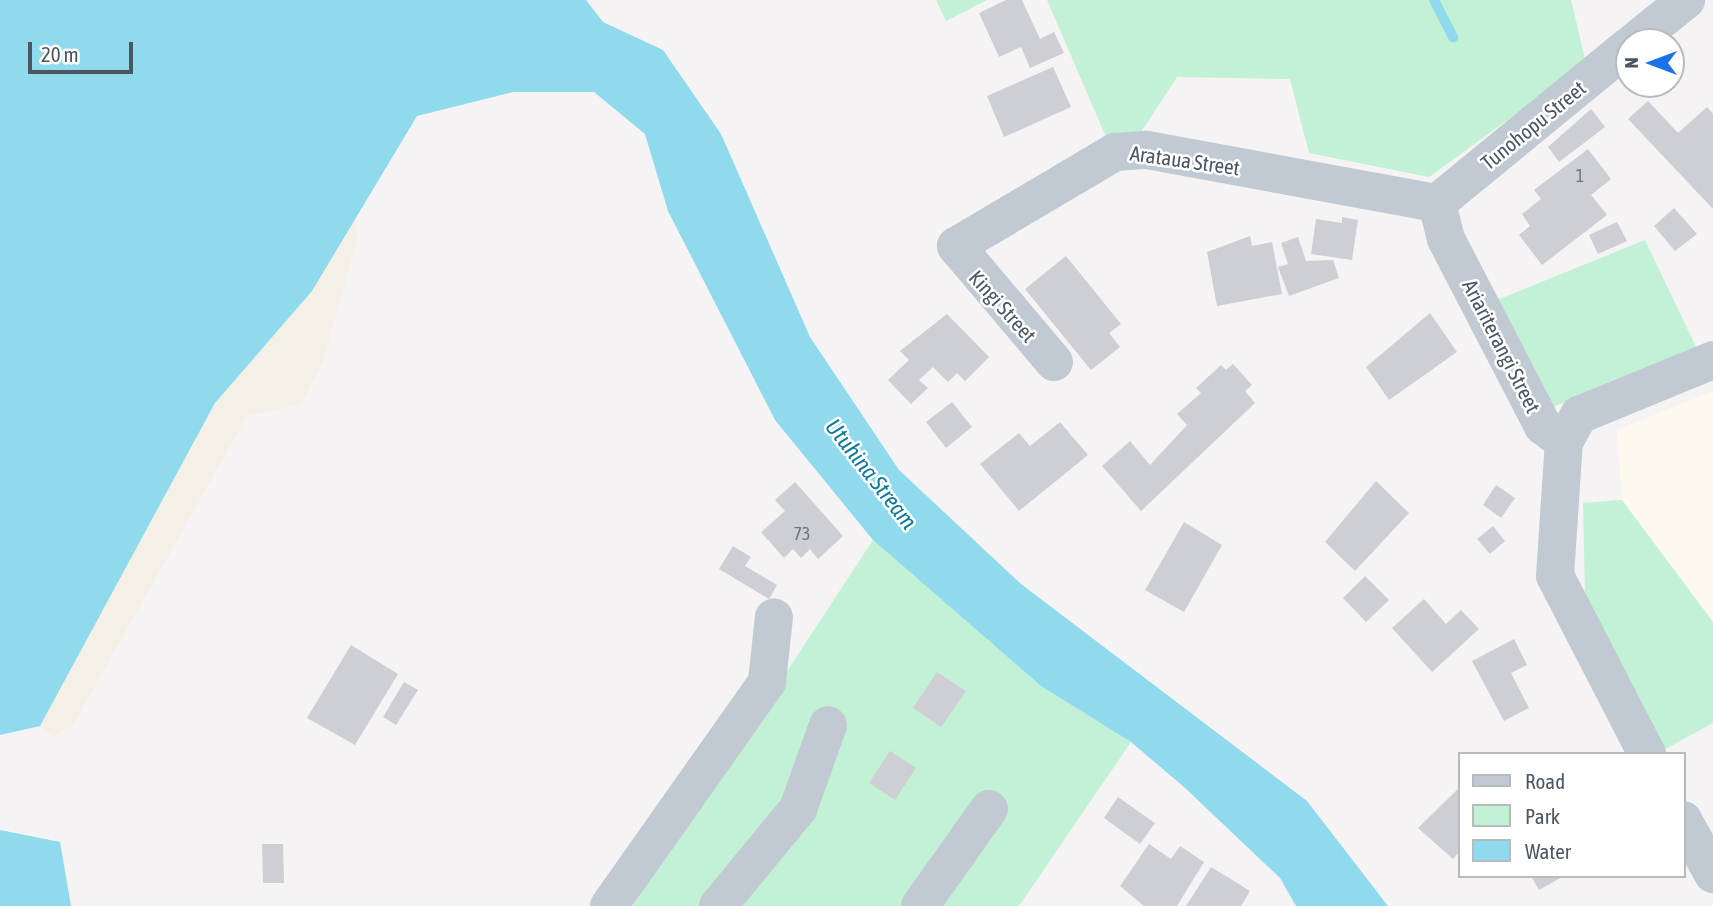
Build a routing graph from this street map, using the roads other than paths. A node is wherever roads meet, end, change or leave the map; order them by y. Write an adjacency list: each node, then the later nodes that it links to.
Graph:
1 (1686, 0): 2 (street)
2 (1651, 28)
3 (1615, 57): 4 (street, Tunohopu Street)
4 (1437, 203): 5 (street, Arataua Street); 8 (street, Ariariterangi Street)
5 (956, 246): 7 (street, Kingi Street)
6 (1713, 360): 8 (street)
7 (1054, 362)
8 (1564, 442): 11 (street)
9 (774, 617): 15 (street)
10 (828, 725): 16 (street)
11 (1646, 752)
12 (989, 809): 17 (street)
13 (1685, 824): 14 (street)
14 (1713, 874)
15 (609, 906)
16 (718, 906)
17 (920, 906)

